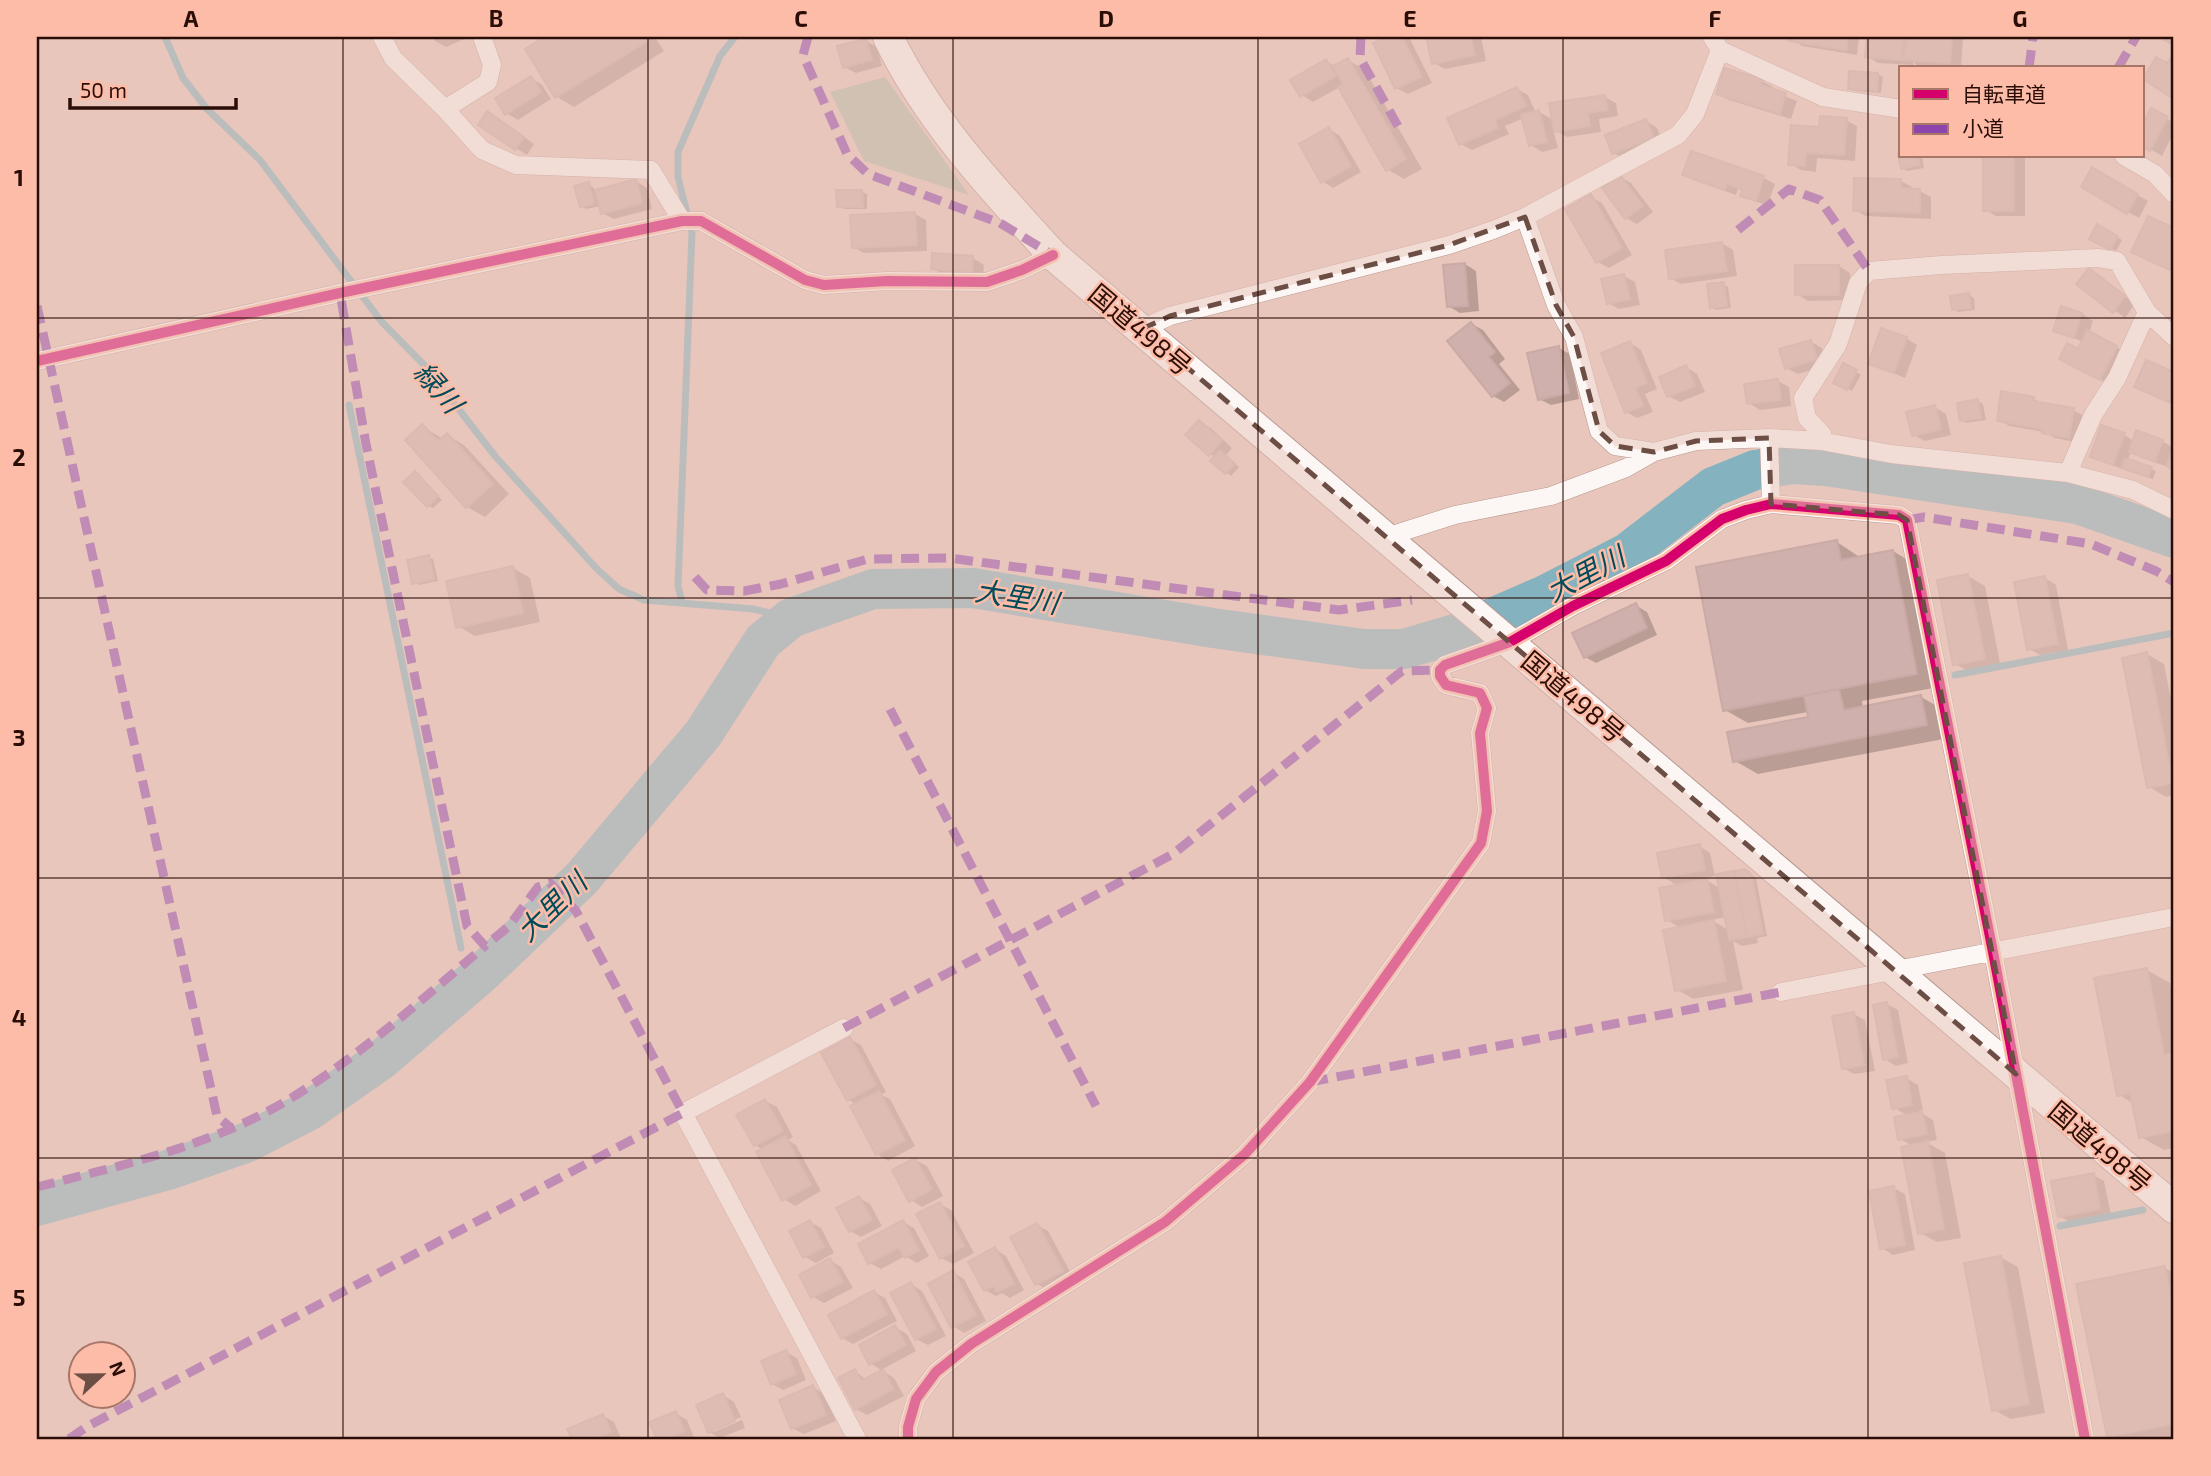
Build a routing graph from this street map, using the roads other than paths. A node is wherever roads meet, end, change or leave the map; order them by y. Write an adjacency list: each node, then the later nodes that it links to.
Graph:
1 (382, 37): 5 (street)
2 (482, 37): 5 (street)
3 (888, 37): 11 (highway, 国道498号)
4 (1716, 44): 6 (street); 9 (street)
5 (445, 109): 10 (street)
6 (1899, 109)
7 (2127, 158): 8 (street)
8 (2174, 194)
9 (1525, 217): 13 (street); 18 (street)
10 (682, 221): 11 (street); 15 (street)
11 (1053, 255): 13 (highway, 国道498号)
12 (2147, 312): 14 (street); 17 (street); 19 (street)
13 (1142, 329): 22 (highway, 国道498号)
14 (2174, 337)
15 (37, 361)
16 (1769, 438): 17 (street); 18 (street); 20 (street)
17 (1821, 441): 19 (street)
18 (1654, 452): 22 (street)
19 (2068, 472): 21 (street)
20 (1771, 504): 23 (street); 25 (street)
21 (2174, 509)
22 (1386, 537): 23 (highway, 国道498号)
23 (1510, 642): 26 (highway, 国道498号); 32 (street)
24 (2174, 917): 25 (street)
25 (1993, 952): 26 (street); 29 (street)
26 (1896, 970): 27 (street); 29 (highway, 国道498号)
27 (1781, 992)
28 (844, 1028): 31 (street)
29 (2016, 1074): 30 (highway, 国道498号); 33 (street)
30 (2174, 1208)
31 (857, 1439)
32 (908, 1439)
33 (2085, 1439)

